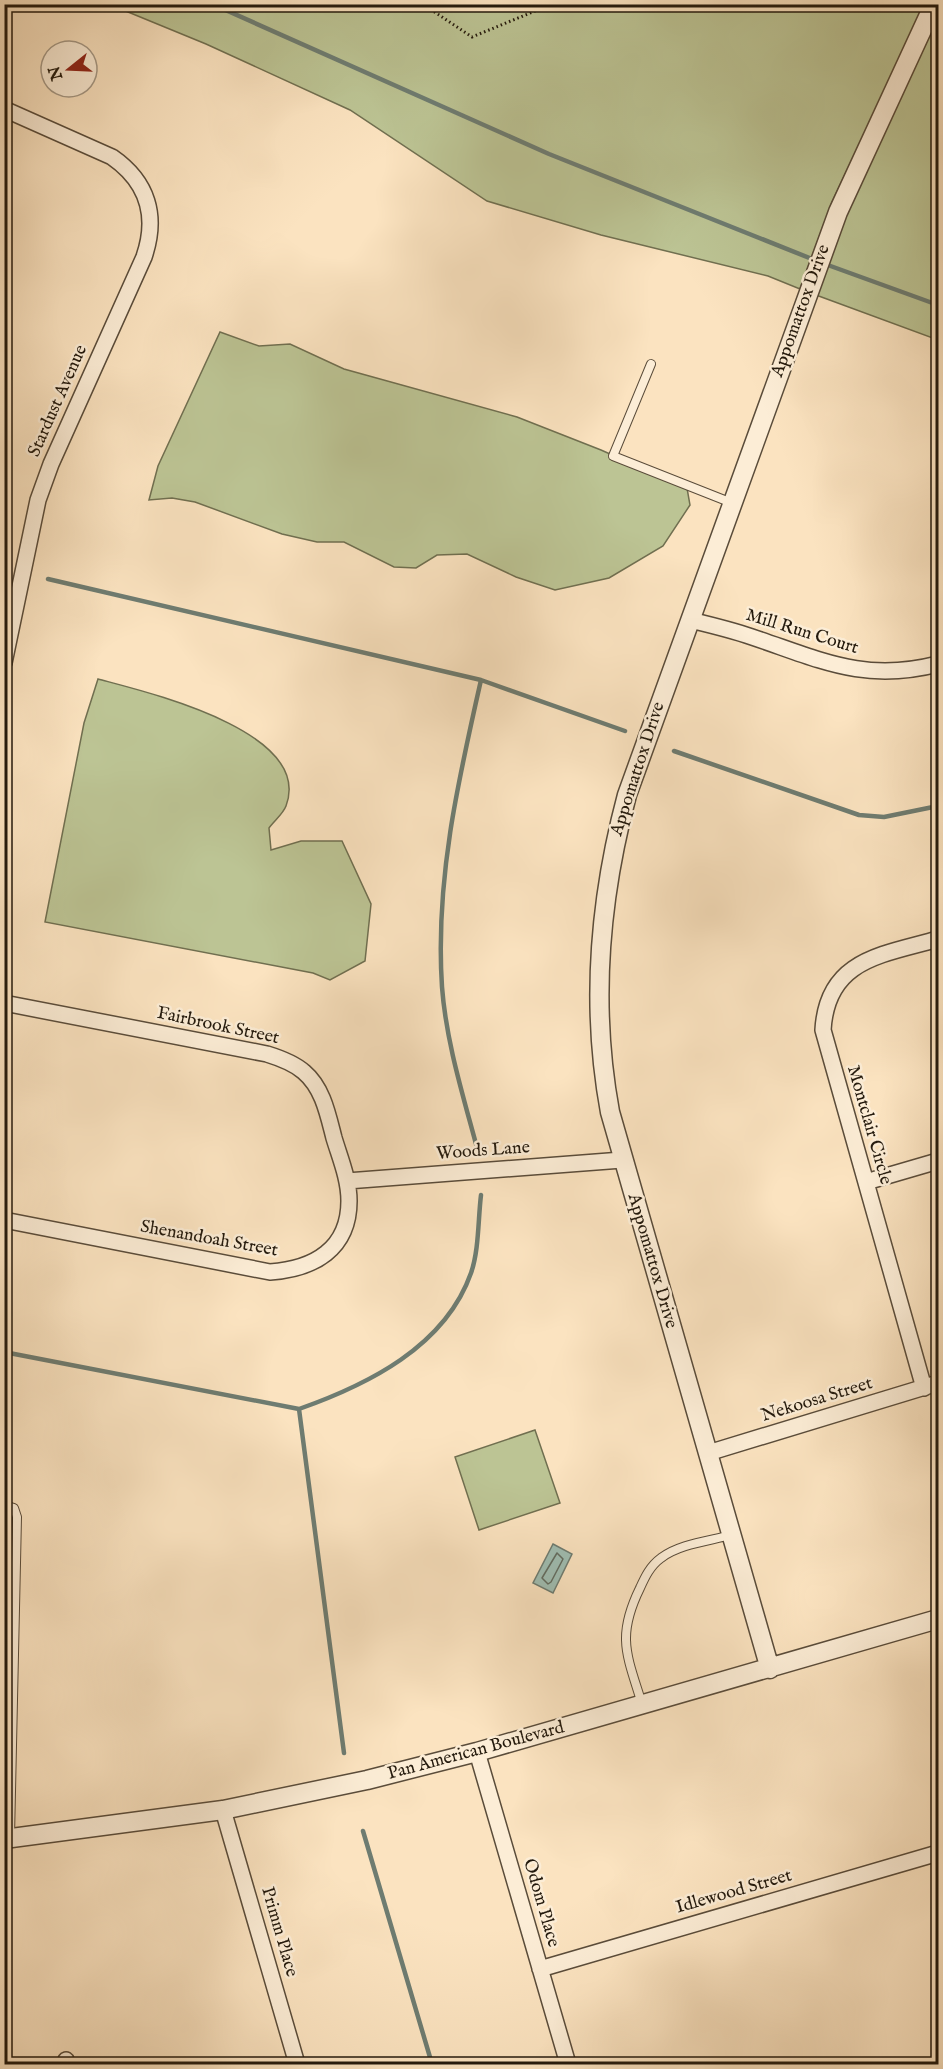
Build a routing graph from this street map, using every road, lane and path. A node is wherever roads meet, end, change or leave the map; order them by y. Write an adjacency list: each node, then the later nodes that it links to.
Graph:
1 (430, 4): 2 (path)
2 (552, 4)
3 (934, 4): 6 (street, Appomattox Drive)
4 (4, 109): 8 (street, Stardust Avenue)
5 (651, 364): 6 (lane)
6 (732, 503): 7 (street, Appomattox Drive)
7 (690, 620): 9 (street, Mill Run Court); 12 (street, Appomattox Drive)
8 (4, 663)
9 (939, 664)
10 (939, 939): 15 (street, Montclair Circle)
11 (4, 1003): 14 (street, Fairbrook Street)
12 (622, 1160): 14 (street, Woods Lane); 18 (street, Appomattox Drive)
13 (939, 1161): 15 (street)
14 (347, 1181): 16 (street, Shenandoah Street)
15 (866, 1182): 17 (street, Montclair Circle)
16 (4, 1220)
17 (931, 1385): 18 (street, Nekoosa Street)
18 (708, 1453): 20 (street, Appomattox Drive)
19 (4, 1505): 26 (lane)
20 (731, 1535): 22 (street, Appomattox Drive); 23 (lane)
21 (939, 1619): 22 (street, Pan American Boulevard)
22 (770, 1669): 23 (street, Pan American Boulevard)
23 (643, 1705): 24 (street, Pan American Boulevard)
24 (477, 1752): 25 (street, Pan American Boulevard); 28 (street, Odom Place)
25 (223, 1810): 26 (street, Pan American Boulevard); 29 (street, Primm Place)
26 (7, 1839)
27 (939, 1853): 28 (street, Idlewood Street)
28 (540, 1969): 30 (street, Odom Place)
29 (297, 2064)
30 (568, 2064)

